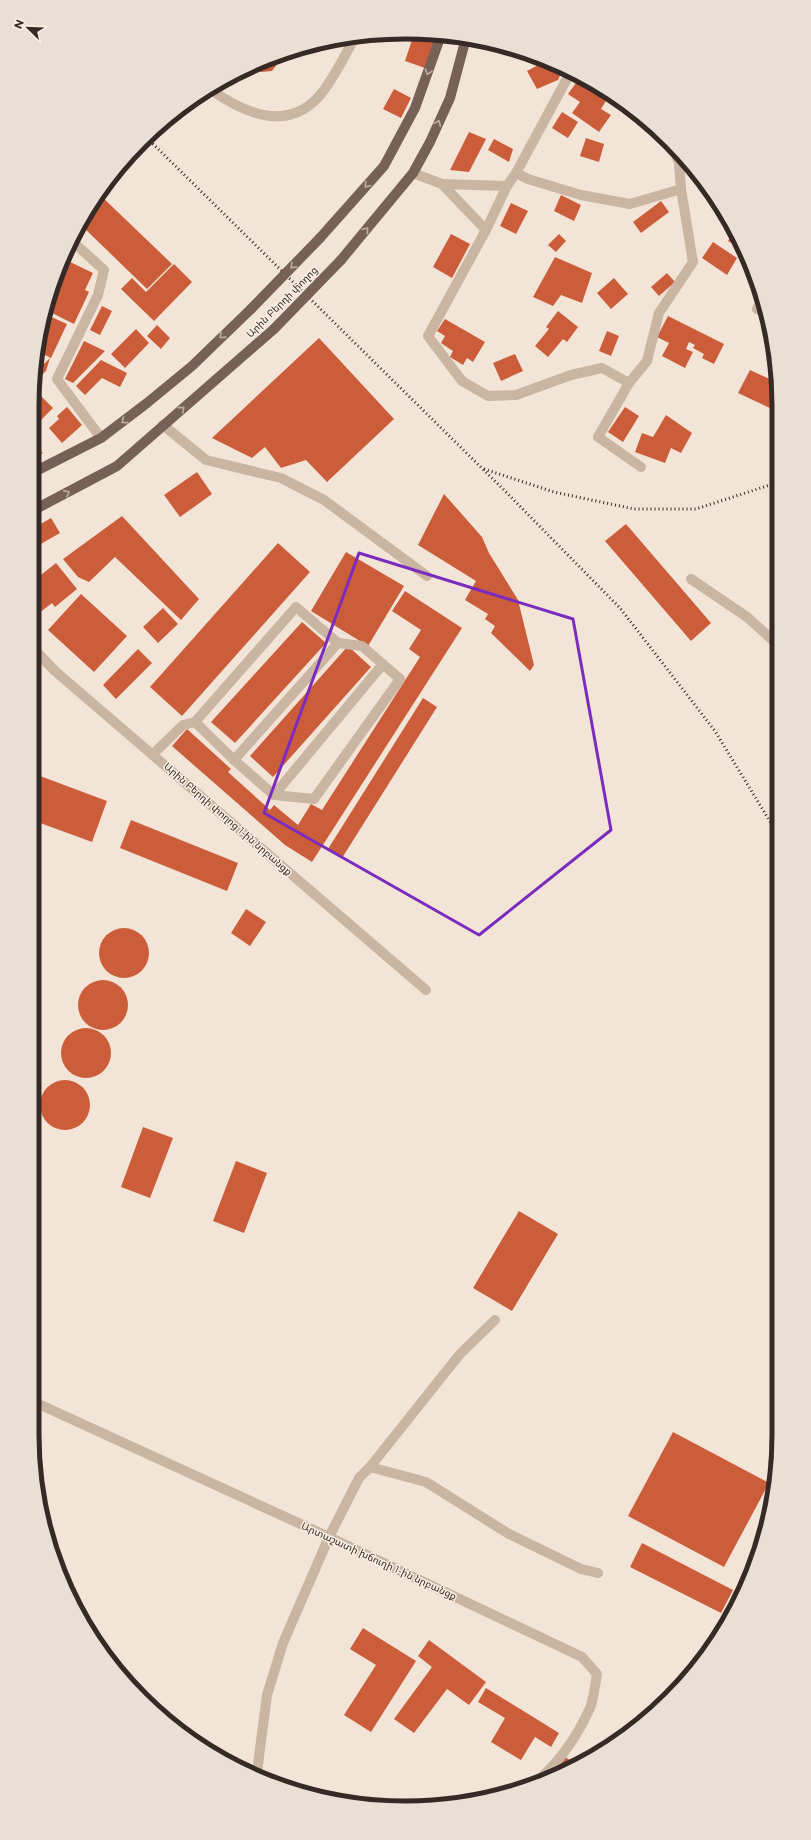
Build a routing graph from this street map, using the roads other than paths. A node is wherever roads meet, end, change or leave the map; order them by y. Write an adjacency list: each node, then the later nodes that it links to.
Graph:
1 (439, 41): 16 (main road, Արին Բերդի փողոց, one-way to 16, bridge)
2 (351, 43): 5 (street)
3 (464, 44): 7 (main road, Արին Բերդի փողոց, one-way to 3)
4 (568, 77): 8 (street)
5 (215, 93)
6 (678, 161): 11 (street)
7 (413, 173): 9 (street); 15 (main road, Արին Բերդի փողոց, one-way to 7, bridge)
8 (516, 173): 10 (street); 11 (street)
9 (442, 184): 10 (street); 12 (street)
10 (507, 186): 12 (street)
11 (680, 189): 14 (street)
12 (486, 230): 14 (street)
13 (76, 245): 16 (street)
14 (629, 383): 17 (street)
15 (163, 425): 19 (main road, Արին Բերդի փողոց, one-way to 15); 20 (street)
16 (101, 438): 18 (main road, Արին Բերդի փողոց)
17 (641, 467)
18 (39, 469)
19 (39, 507)
20 (427, 576)
21 (690, 579): 22 (street)
22 (772, 640)
23 (338, 643): 25 (street); 26 (street); 28 (street)
24 (39, 654): 27 (street, Արին Բերդի փողոց 1-ին նրբանցք)
25 (383, 664): 29 (street); 29 (street)
26 (194, 722): 27 (street); 28 (street)
27 (153, 754): 30 (street, Արին Բերդի փողոց 1-ին նրբանցք)
28 (234, 760): 29 (street)
29 (274, 795)
30 (426, 990)
31 (495, 1320): 33 (street)
32 (39, 1404): 34 (street, Արտաշատի խճուղի 1-ին նրբանցք)
33 (370, 1467): 34 (street); 35 (street)
34 (329, 1537): 36 (street); 37 (street, Արտաշատի խճուղի 1-ին նրբանցք)
35 (598, 1572)
36 (257, 1769)
37 (545, 1773)

